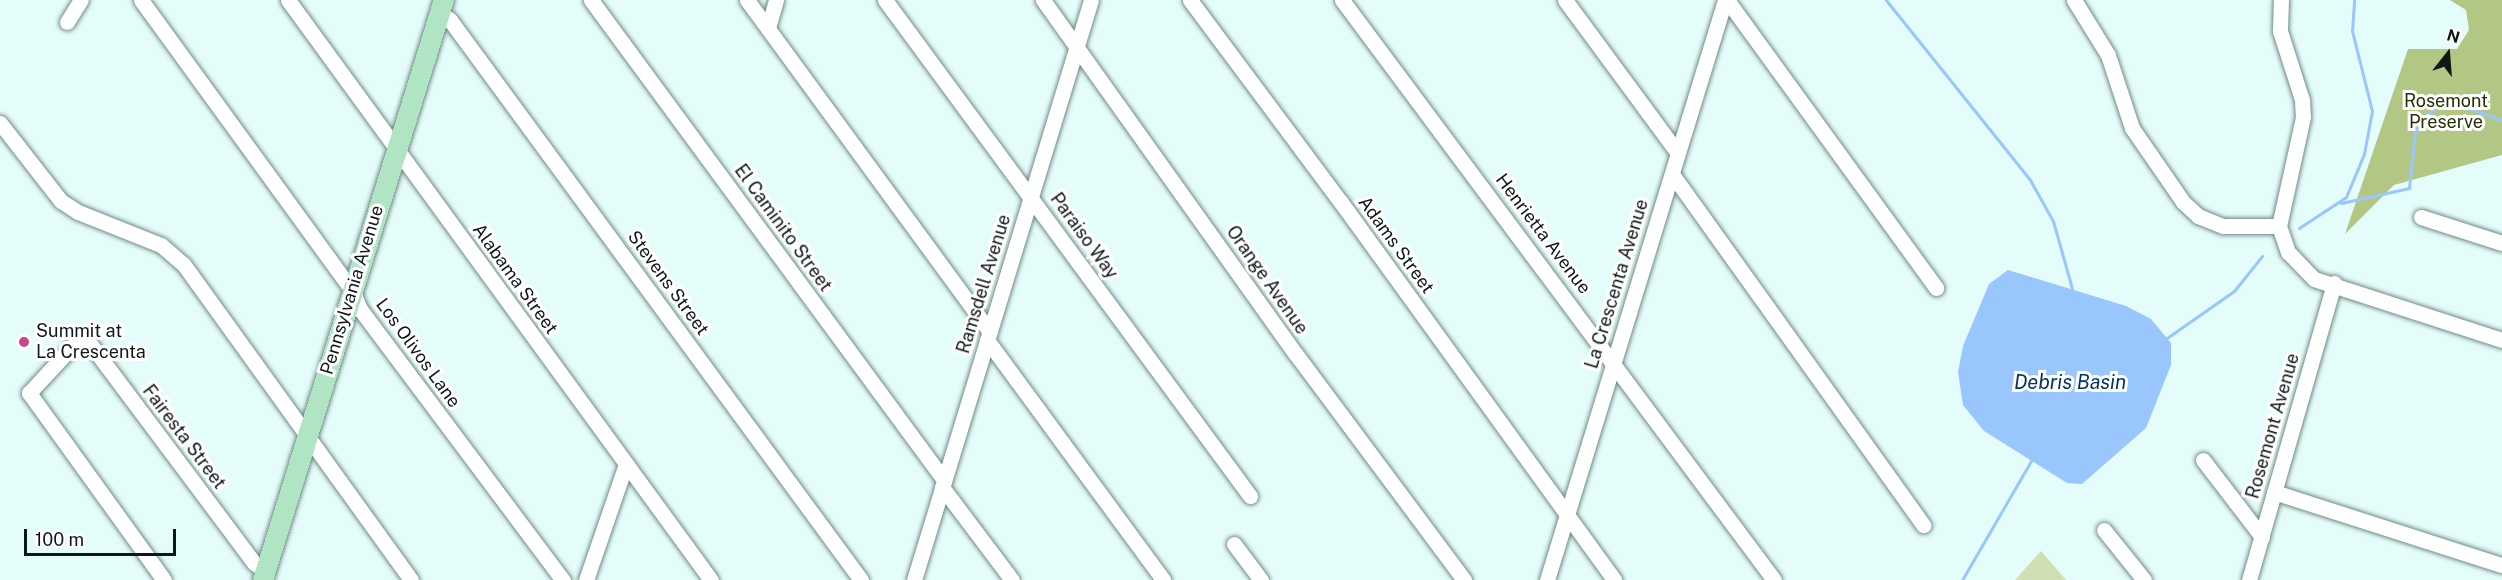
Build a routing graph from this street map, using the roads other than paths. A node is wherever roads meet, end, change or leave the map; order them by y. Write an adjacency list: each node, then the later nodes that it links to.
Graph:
1 (81, 0): 17 (street)
2 (141, 0): 30 (street, Los Olivos Lane)
3 (288, 0): 21 (street, Alabama Street)
4 (591, 0): 37 (street, El Caminito Street)
5 (747, 0): 18 (street)
6 (776, 0): 18 (street)
7 (885, 0): 24 (street, Paraiso Way)
8 (1042, 0): 19 (street, Orange Avenue)
9 (1091, 0): 19 (street, Ramsdell Avenue)
10 (1190, 0): 40 (street, Adams Street)
11 (1342, 0): 33 (street, Henrietta Avenue)
12 (1564, 0): 22 (street)
13 (1726, 0): 22 (street, La Crescenta Avenue); 29 (street)
14 (2073, 0): 26 (street)
15 (2281, 0): 26 (street)
16 (442, 6): 21 (main road, Pennsylvania Avenue); 52 (street, Stevens Street)
17 (67, 22)
18 (768, 28): 31 (street)
19 (1077, 46): 24 (street, Ramsdell Avenue); 57 (street, Orange Avenue)
20 (0, 123): 34 (street)
21 (396, 149): 30 (main road, Pennsylvania Avenue); 36 (street, Alabama Street)
22 (1678, 153): 23 (street, La Crescenta Avenue)
23 (1672, 174): 33 (street, La Crescenta Avenue); 41 (street)
24 (1031, 196): 31 (street, Ramsdell Avenue); 39 (street, Paraiso Way)
25 (2421, 218): 27 (street)
26 (2279, 226): 28 (street)
27 (2502, 243)
28 (2334, 283): 32 (street); 38 (street, Rosemont Avenue)
29 (1936, 288)
30 (352, 290): 34 (main road, Pennsylvania Avenue); 49 (street, Los Olivos Lane)
31 (988, 336): 37 (street, Ramsdell Avenue); 55 (street)
32 (2502, 340)
33 (1614, 361): 40 (street, La Crescenta Avenue); 60 (street, Henrietta Avenue)
34 (308, 433): 46 (main road, Pennsylvania Avenue); 48 (street)
35 (2202, 460): 43 (street)
36 (626, 464): 50 (street); 51 (street, Alabama Street)
37 (943, 483): 53 (street, Ramsdell Avenue); 54 (street, El Caminito Street)
38 (2274, 492): 43 (street, Rosemont Avenue); 45 (street)
39 (1250, 496)
40 (1566, 516): 58 (street, La Crescenta Avenue); 59 (street, Adams Street)
41 (1923, 525)
42 (2104, 530): 61 (street)
43 (2262, 537): 62 (street, Rosemont Avenue)
44 (1234, 544): 56 (street)
45 (2502, 565)
46 (265, 575): 47 (street, Fairesta Street)
47 (164, 580)
48 (411, 580)
49 (563, 580)
50 (586, 580)
51 (711, 580)
52 (861, 580)
53 (914, 580)
54 (1012, 580)
55 (1163, 580)
56 (1261, 580)
57 (1464, 580)
58 (1547, 580)
59 (1614, 580)
60 (1774, 580)
61 (2144, 580)
62 (2249, 580)

